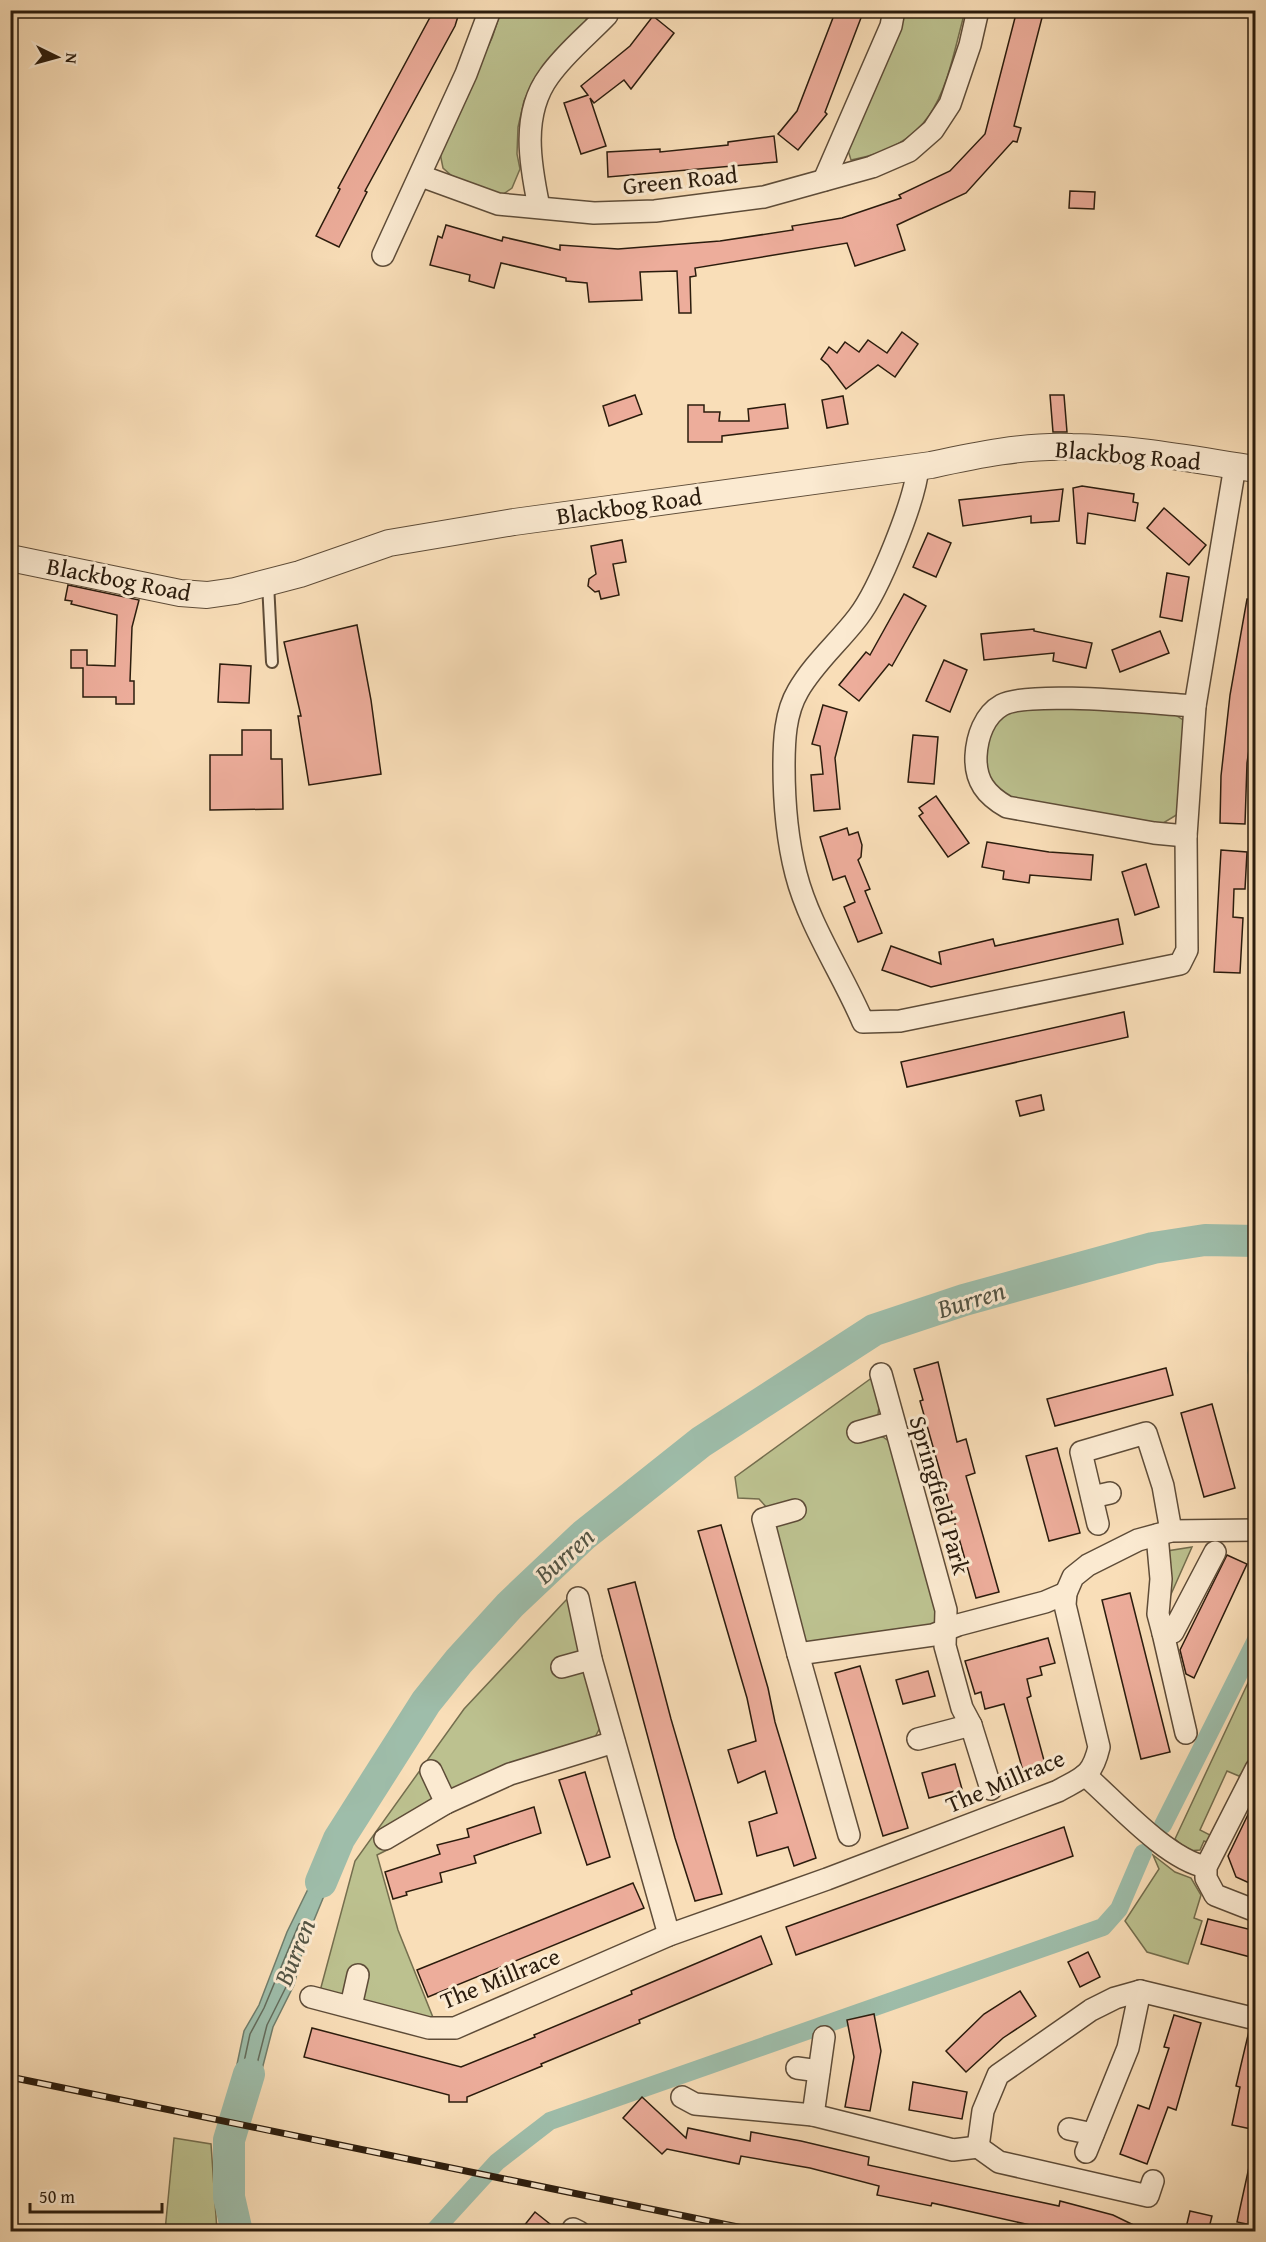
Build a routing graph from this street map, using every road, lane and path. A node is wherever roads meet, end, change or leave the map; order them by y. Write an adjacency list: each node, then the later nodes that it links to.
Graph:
1 (490, 10): 5 (street)
2 (608, 10): 7 (street)
3 (894, 10): 6 (street)
4 (978, 10): 6 (street, Green Road)
5 (421, 176): 7 (street, Green Road); 8 (street)
6 (824, 180): 7 (street, Green Road)
7 (539, 207)
8 (384, 255)
9 (918, 466): 10 (street, Blackbog Road); 12 (street, Blackbog Road); 15 (street)
10 (1245, 468): 14 (street)
11 (10, 558): 12 (street, Blackbog Road)
12 (268, 583): 13 (lane)
13 (272, 662)
14 (1195, 706): 15 (street); 15 (street)
15 (1186, 836)
16 (881, 1374): 17 (street, Springfield Park)
17 (893, 1422): 18 (street); 26 (street, Springfield Park)
18 (858, 1432)
19 (795, 1510): 28 (street)
20 (1098, 1524): 22 (street)
21 (1256, 1530): 22 (street)
22 (1164, 1533): 24 (street); 27 (street)
23 (1215, 1552): 27 (street)
24 (1066, 1593): 26 (street); 37 (street, The Millrace)
25 (578, 1598): 29 (street)
26 (947, 1631): 28 (street); 31 (street, Springfield Park)
27 (1162, 1633): 32 (street)
28 (798, 1654): 40 (street)
29 (591, 1659): 30 (street); 34 (street)
30 (562, 1667)
31 (971, 1725): 33 (street); 38 (street, Springfield Park)
32 (1186, 1733)
33 (918, 1739)
34 (614, 1742): 39 (street); 44 (street)
35 (1256, 1769): 42 (street)
36 (431, 1771): 39 (street)
37 (1085, 1775): 42 (street); 44 (street, The Millrace)
38 (991, 1789)
39 (446, 1803): 41 (street)
40 (849, 1835)
41 (385, 1839)
42 (1206, 1867): 43 (street)
43 (1256, 1911)
44 (669, 1935): 48 (street, The Millrace)
45 (358, 1975): 48 (street)
46 (1140, 1991): 49 (street); 55 (street); 56 (street)
47 (311, 1996): 48 (street, The Millrace)
48 (351, 2007)
49 (1256, 2019)
50 (824, 2037): 52 (street)
51 (797, 2068): 52 (street)
52 (819, 2072): 54 (street)
53 (682, 2097): 54 (street)
54 (813, 2115): 56 (street)
55 (1068, 2129)
56 (978, 2146): 57 (street)
57 (1153, 2181)

